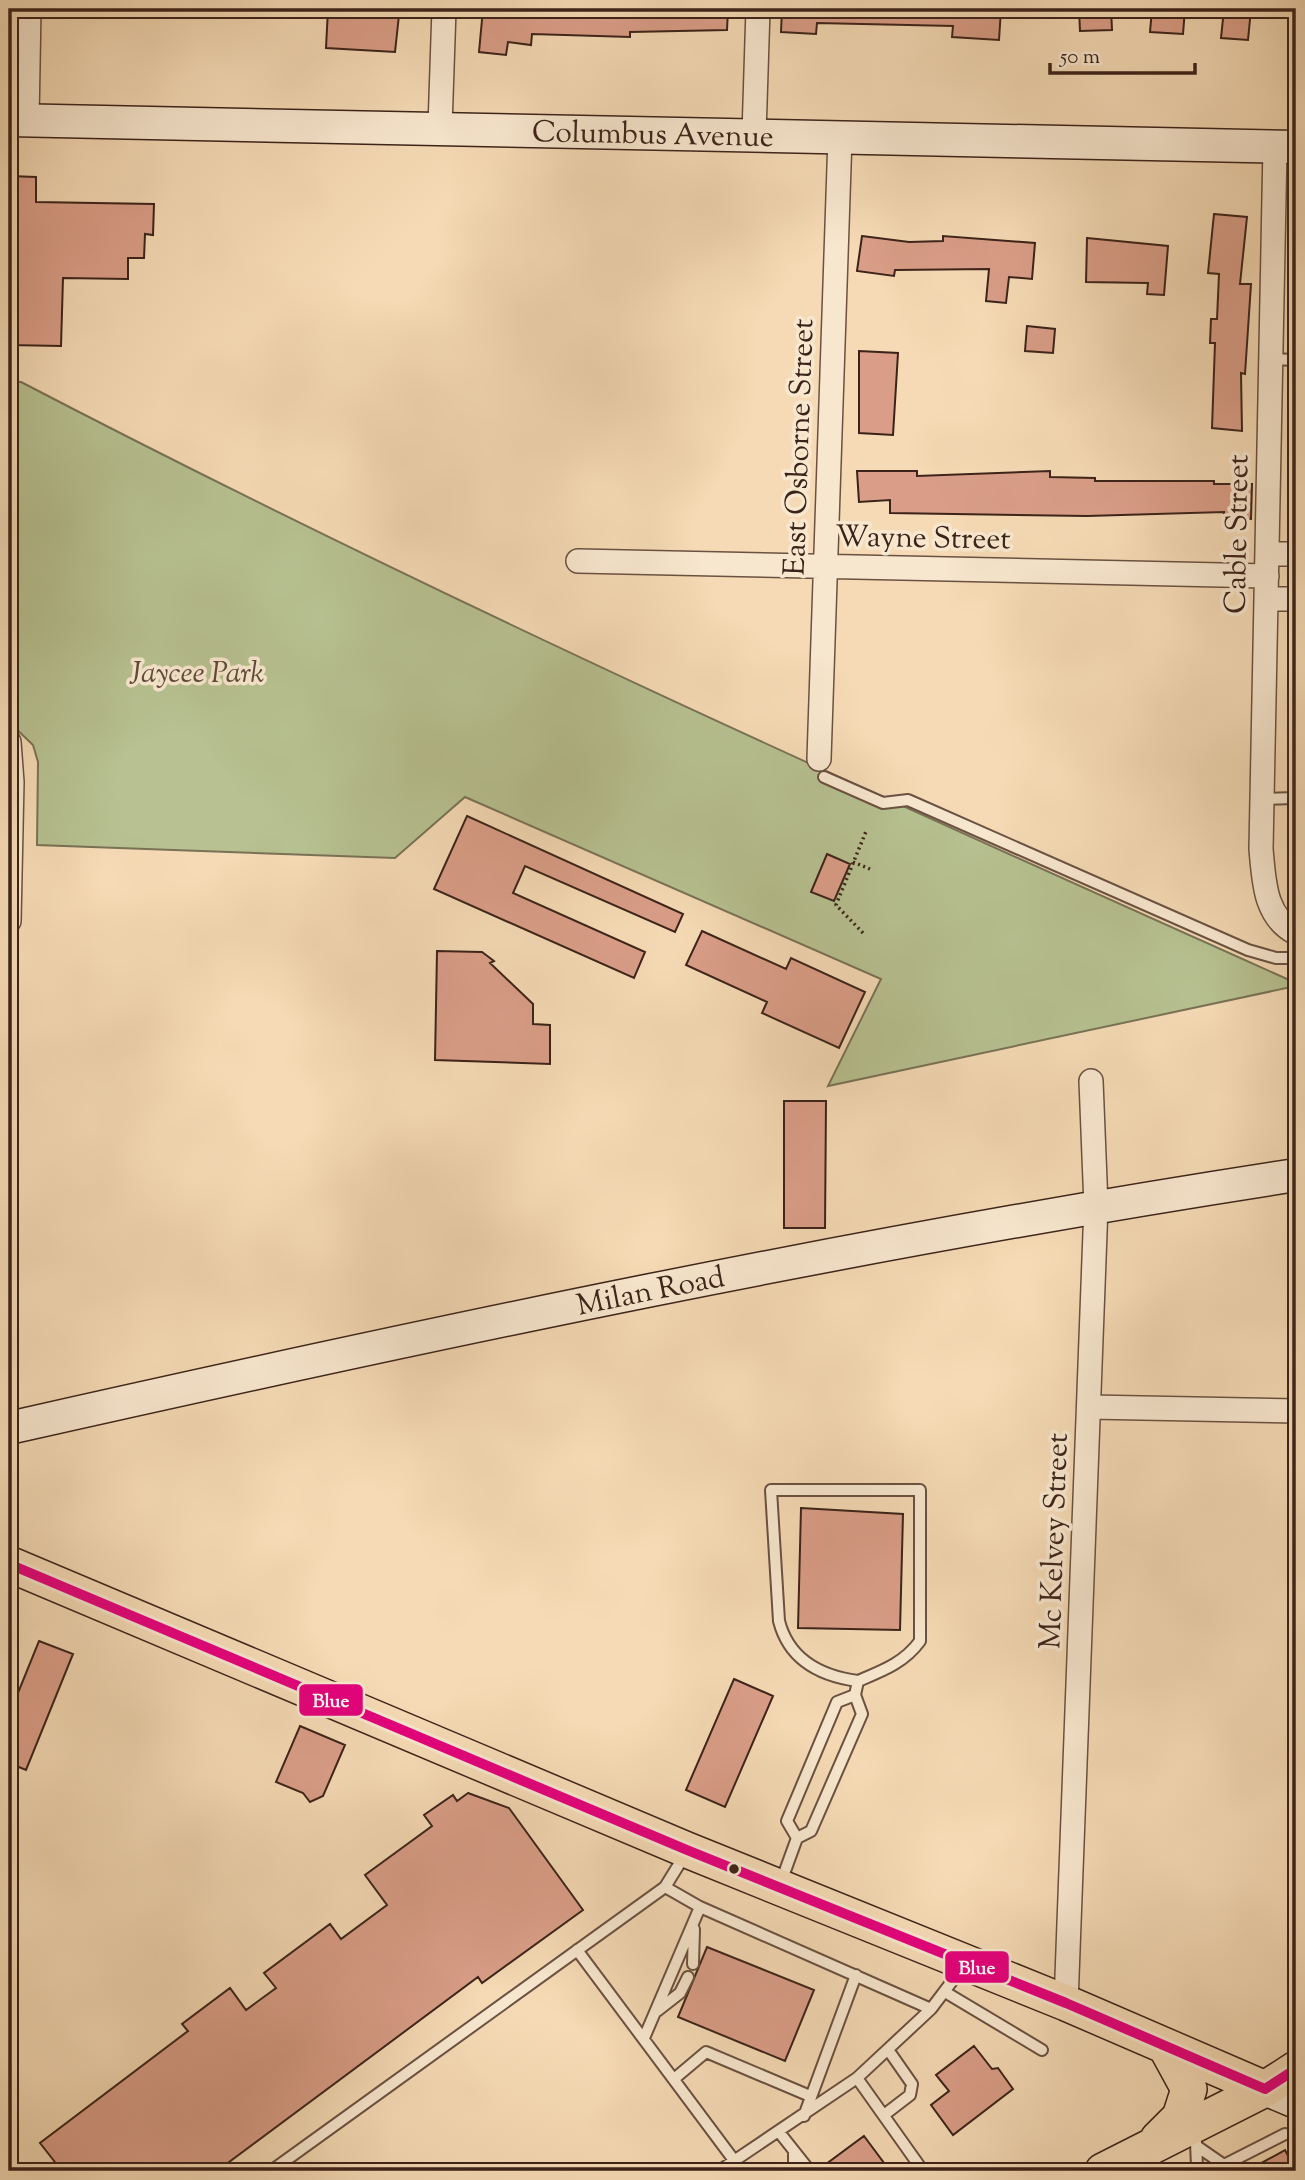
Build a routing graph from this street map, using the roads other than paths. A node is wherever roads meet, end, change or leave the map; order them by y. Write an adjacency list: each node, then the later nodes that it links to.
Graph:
1 (29, 9): 4 (street)
2 (444, 9): 5 (street)
3 (758, 9): 6 (street)
4 (18, 120): 5 (street, Columbus Avenue)
5 (439, 127): 6 (street, Columbus Avenue)
6 (754, 134): 7 (street, Columbus Avenue)
7 (839, 137): 8 (street, Columbus Avenue); 13 (street, East Osborne Street)
8 (1286, 147): 9 (street, Cable Street)
9 (1269, 359): 10 (lane); 14 (street, Cable Street)
10 (1296, 360)
11 (1296, 554): 14 (street, Wayne Street)
12 (578, 561): 13 (street, Wayne Street)
13 (826, 566): 14 (street, Wayne Street); 17 (street, East Osborne Street)
14 (1267, 576): 15 (street, Wayne Street); 18 (street, Cable Street)
15 (1296, 599)
16 (9, 742): 20 (street)
17 (821, 768): 22 (lane)
18 (1262, 799): 19 (lane); 21 (street, Cable Street)
19 (1296, 799)
20 (9, 921)
21 (1296, 933)
22 (1296, 958)
23 (1091, 1082): 25 (street, Mc Kelvey Street)
24 (1296, 1175): 25 (street, Milan Road)
25 (1096, 1206): 26 (street, Mc Kelvey Street); 28 (street, Milan Road)
26 (1090, 1407): 27 (street); 44 (street, Mc Kelvey Street)
27 (1296, 1411)
28 (9, 1428)
29 (9, 1564): 33 (main road)
30 (858, 1681): 30 (lane); 31 (lane)
31 (855, 1695): 32 (lane); 32 (lane)
32 (797, 1839): 35 (lane)
33 (687, 1850): 34 (lane); 35 (main road)
34 (665, 1888): 36 (lane); 38 (lane)
35 (779, 1888): 39 (main road)
36 (700, 1907): 37 (lane); 41 (lane)
37 (694, 1923): 40 (lane); 46 (lane)
38 (577, 1950): 47 (lane); 66 (lane)
39 (966, 1963): 43 (lane); 44 (main road)
40 (693, 1964)
41 (856, 1975): 45 (lane); 54 (lane)
42 (688, 1978): 46 (lane)
43 (946, 1992): 45 (lane); 49 (lane)
44 (1066, 2003): 48 (main road)
45 (930, 2009): 50 (lane)
46 (656, 2011): 47 (lane)
47 (644, 2038): 53 (lane)
48 (1166, 2048): 55 (main road); 61 (main road)
49 (1042, 2050)
50 (889, 2051): 52 (lane); 56 (lane)
51 (1296, 2069): 55 (main road)
52 (857, 2078): 56 (lane); 57 (lane)
53 (674, 2079): 54 (lane); 63 (lane)
54 (810, 2096): 57 (lane)
55 (1280, 2096): 60 (main road)
56 (884, 2115): 70 (lane)
57 (804, 2116): 58 (lane)
58 (779, 2132): 62 (lane); 63 (lane)
59 (1285, 2134): 64 (lane)
60 (1193, 2137): 61 (main road); 64 (lane); 65 (lane)
61 (1153, 2145): 71 (main road)
62 (794, 2151): 68 (lane); 69 (lane)
63 (738, 2166): 67 (lane)
64 (1225, 2168)
65 (1196, 2170)
66 (271, 2171)
67 (719, 2171)
68 (794, 2171)
69 (810, 2171)
70 (923, 2171)
71 (1103, 2171)

